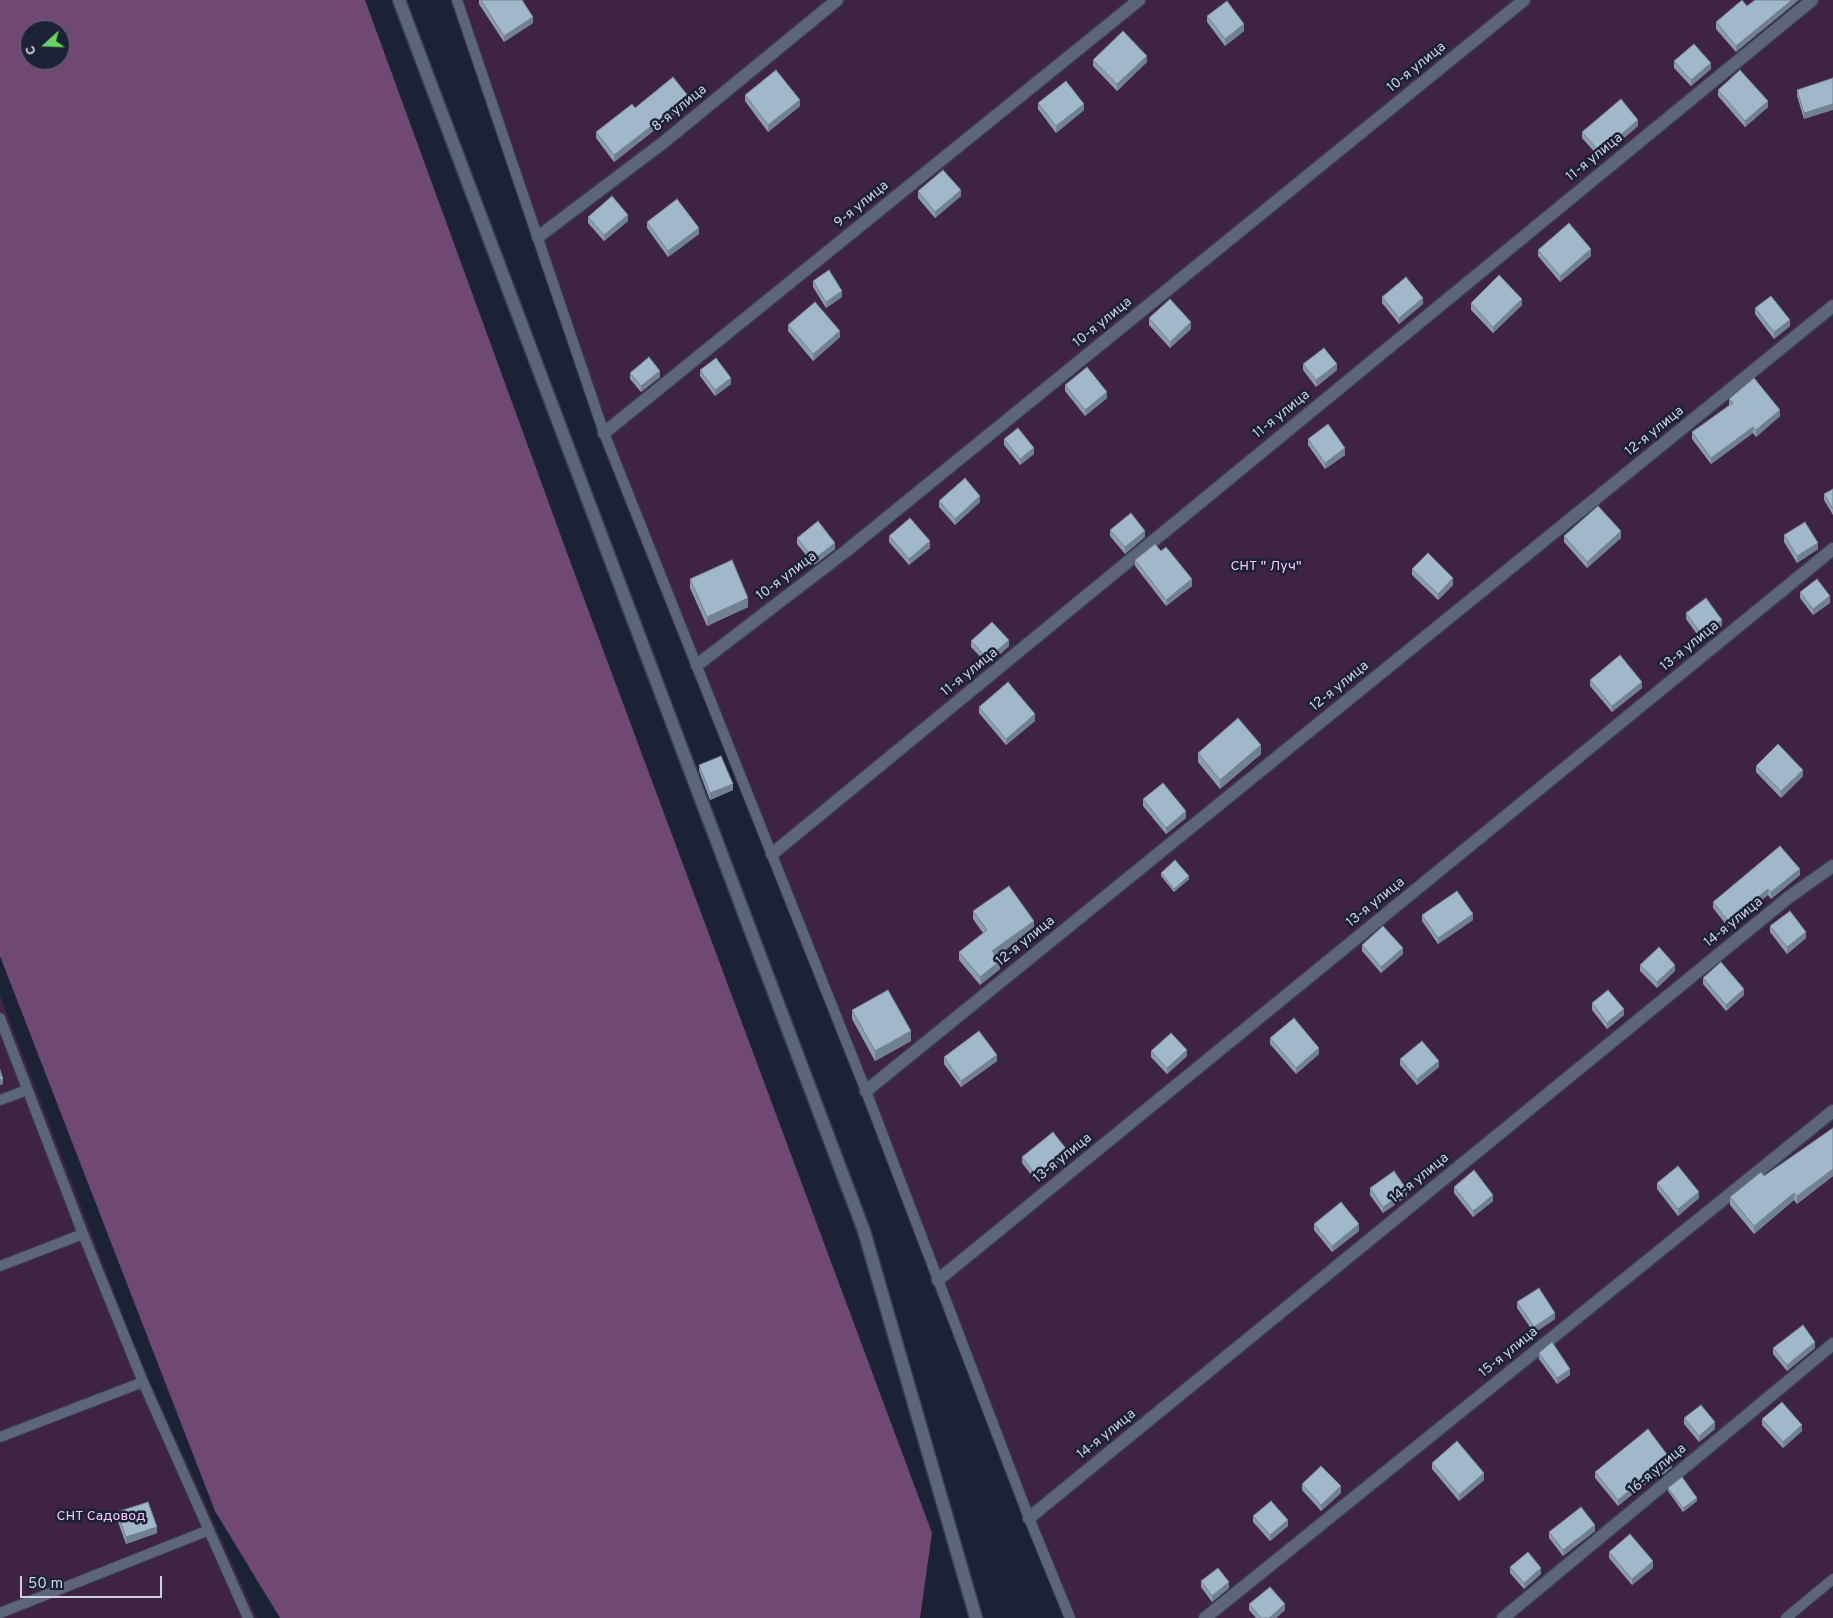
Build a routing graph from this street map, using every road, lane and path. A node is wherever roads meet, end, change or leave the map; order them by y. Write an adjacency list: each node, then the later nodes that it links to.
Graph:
1 (399, 0): 30 (street)
2 (457, 0): 7 (lane)
3 (837, 0): 7 (street, 8-я улица)
4 (1139, 0): 9 (street, 9-я улица)
5 (1524, 0): 11 (street, 10-я улица)
6 (1812, 0): 12 (street, 11-я улица)
7 (538, 237): 9 (lane)
8 (1833, 306): 16 (street, 12-я улица)
9 (604, 433): 11 (lane)
10 (1833, 549): 21 (street, 13-я улица)
11 (696, 665): 12 (lane)
12 (772, 854): 16 (lane)
13 (1833, 866): 25 (street, 14-я улица)
14 (0, 1018): 15 (lane)
15 (27, 1090): 17 (lane); 19 (lane)
16 (866, 1091): 21 (lane)
17 (0, 1100)
18 (1833, 1111): 32 (street, 15-я улица)
19 (82, 1234): 20 (lane); 23 (lane)
20 (0, 1266)
21 (938, 1280): 25 (lane)
22 (1833, 1344): 33 (street, 16-я улица)
23 (144, 1382): 24 (lane); 26 (lane)
24 (0, 1438)
25 (1029, 1518): 31 (lane)
26 (209, 1530): 28 (lane); 29 (lane)
27 (1833, 1579): 34 (lane)
28 (0, 1613)
29 (248, 1618)
30 (976, 1618)
31 (1070, 1618)
32 (1204, 1618)
33 (1502, 1618)
34 (1786, 1618)

